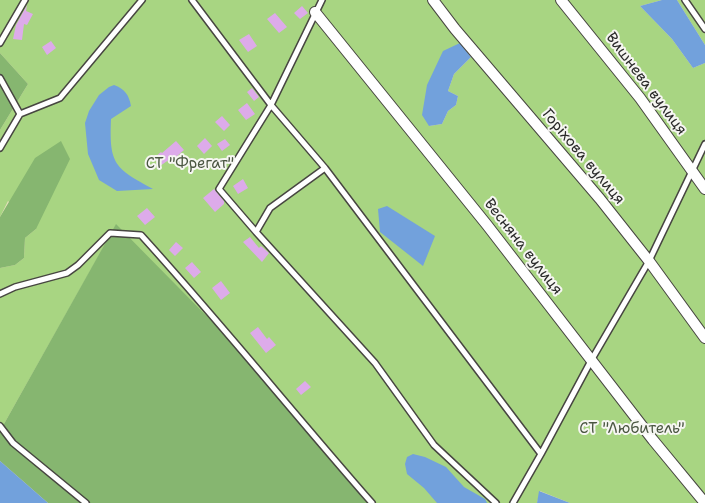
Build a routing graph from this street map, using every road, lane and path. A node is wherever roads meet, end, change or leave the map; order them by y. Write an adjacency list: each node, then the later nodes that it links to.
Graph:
1 (25, 0): 10 (lane)
2 (142, 0): 13 (lane)
3 (192, 0): 12 (lane)
4 (322, 0): 8 (lane)
5 (433, 0): 20 (street, Горіхова вулиця)
6 (561, 0): 17 (street, Вишнева вулиця)
7 (685, 0): 9 (lane)
8 (315, 12): 12 (lane); 23 (street, Весняна вулиця)
9 (705, 29)
10 (0, 43)
11 (0, 78): 13 (lane)
12 (271, 105): 16 (lane); 19 (lane)
13 (20, 114): 15 (lane)
14 (705, 144): 17 (lane)
15 (0, 148)
16 (325, 168): 19 (lane); 25 (lane)
17 (693, 172): 18 (street, Вишнева вулиця); 20 (lane)
18 (705, 188)
19 (256, 232): 28 (lane)
20 (649, 260): 22 (street, Горіхова вулиця); 23 (lane)
21 (0, 294): 27 (lane)
22 (705, 338)
23 (592, 359): 25 (lane); 30 (street, Весняна вулиця)
24 (0, 426): 26 (lane)
25 (541, 454): 29 (lane)
26 (86, 503)
27 (372, 503)
28 (496, 503)
29 (513, 503)
30 (705, 503)

